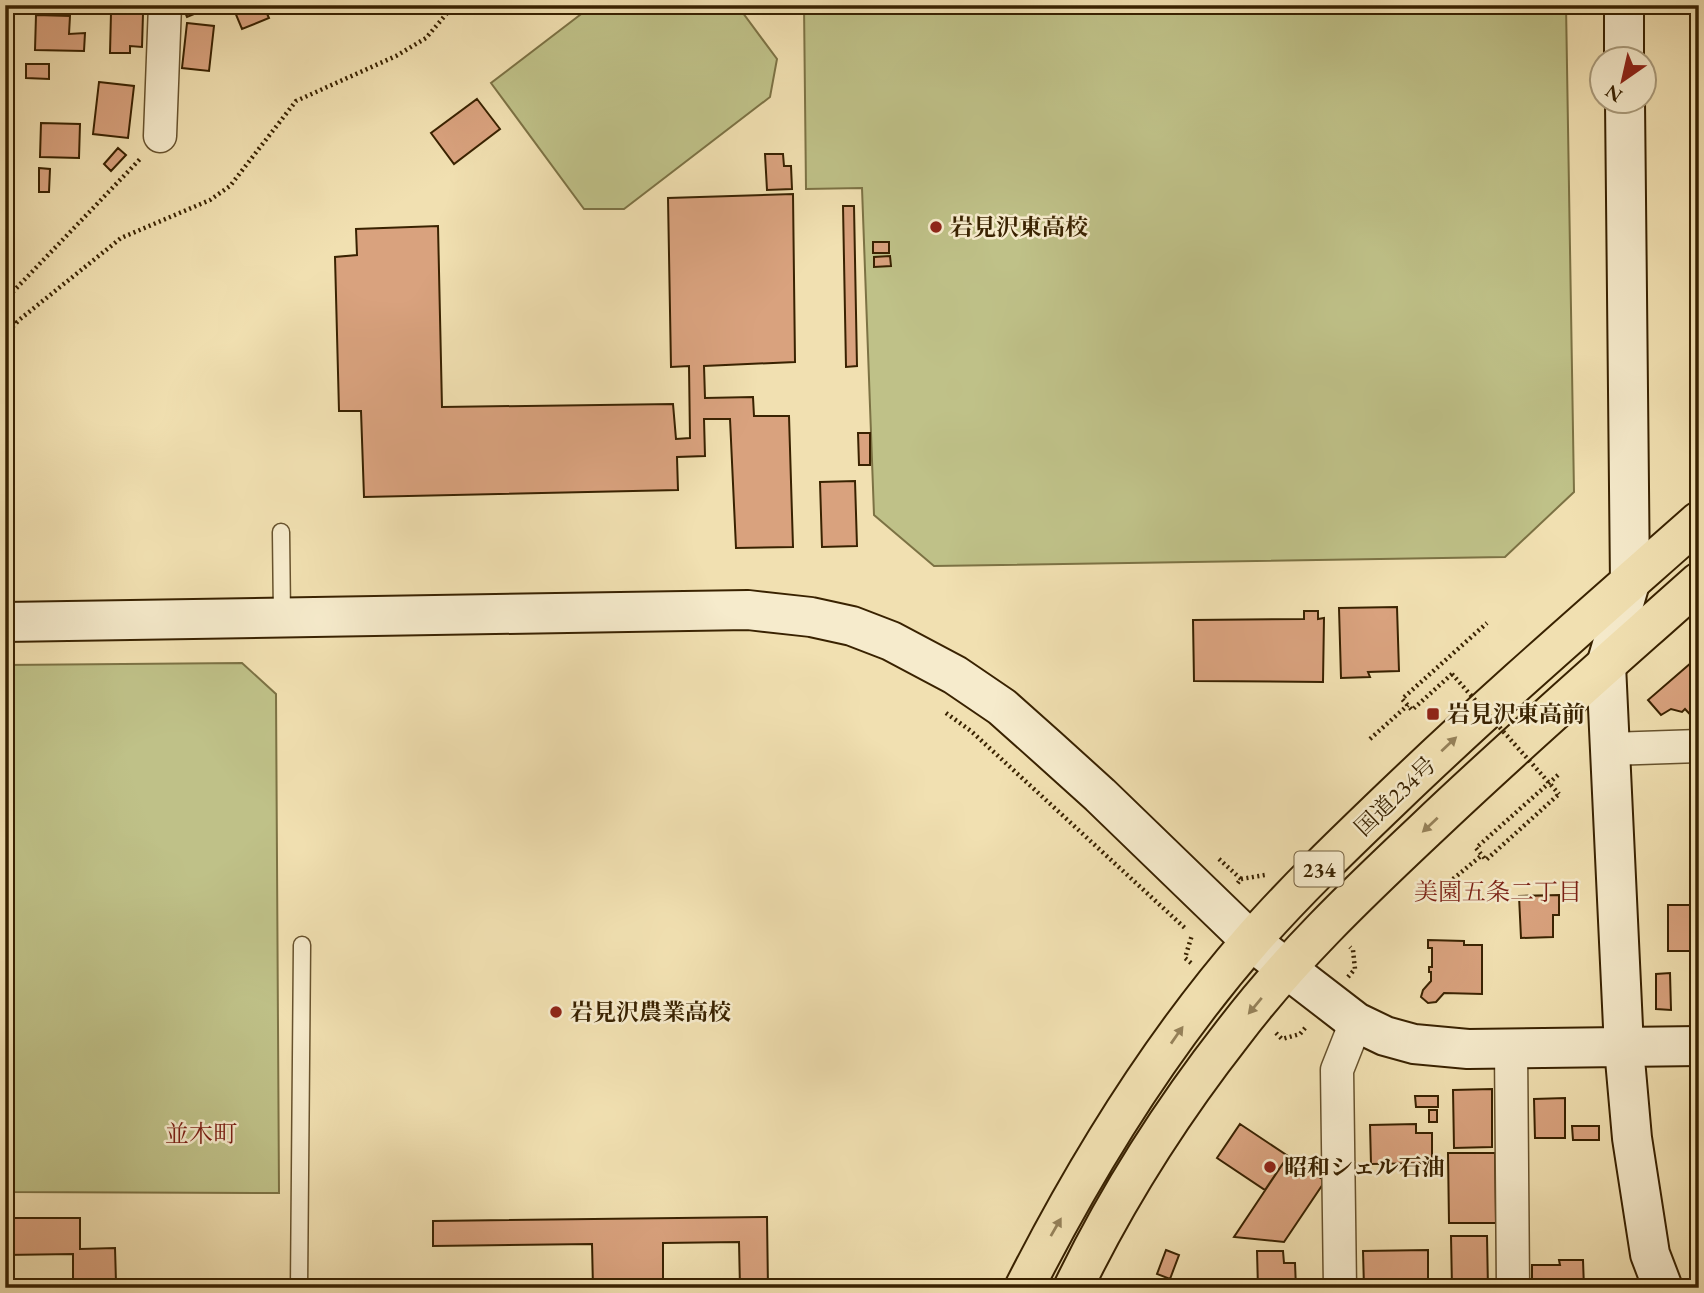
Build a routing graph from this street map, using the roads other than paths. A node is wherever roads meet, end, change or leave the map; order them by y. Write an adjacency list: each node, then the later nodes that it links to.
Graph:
1 (165, 5): 5 (street)
2 (1623, 5): 3 (street)
3 (1624, 46)
4 (1625, 116): 9 (street)
5 (160, 136)
6 (1699, 521): 9 (highway, 国道234号 / 234)
7 (281, 532): 10 (lane)
8 (1699, 582): 12 (highway, 国道234号 / 234)
9 (1629, 583): 12 (street); 15 (highway, 国道234号 / 234, one-way to 9)
10 (282, 617): 11 (street); 15 (street)
11 (5, 622)
12 (1606, 664): 14 (street); 17 (highway, 国道234号 / 234, one-way to 17)
13 (1699, 746): 14 (street)
14 (1610, 749): 21 (street)
15 (1251, 941): 17 (street); 23 (highway, 国道234号 / 234, one-way to 15)
16 (302, 945): 22 (lane)
17 (1286, 970): 18 (street); 24 (highway, 国道234号 / 234, one-way to 24)
18 (1356, 1022): 20 (street); 25 (street)
19 (1699, 1046): 21 (street)
20 (1511, 1048): 21 (street); 26 (street)
21 (1624, 1048): 27 (street)
22 (299, 1288)
23 (1024, 1288)
24 (1073, 1288)
25 (1340, 1288)
26 (1513, 1288)
27 (1663, 1288)

